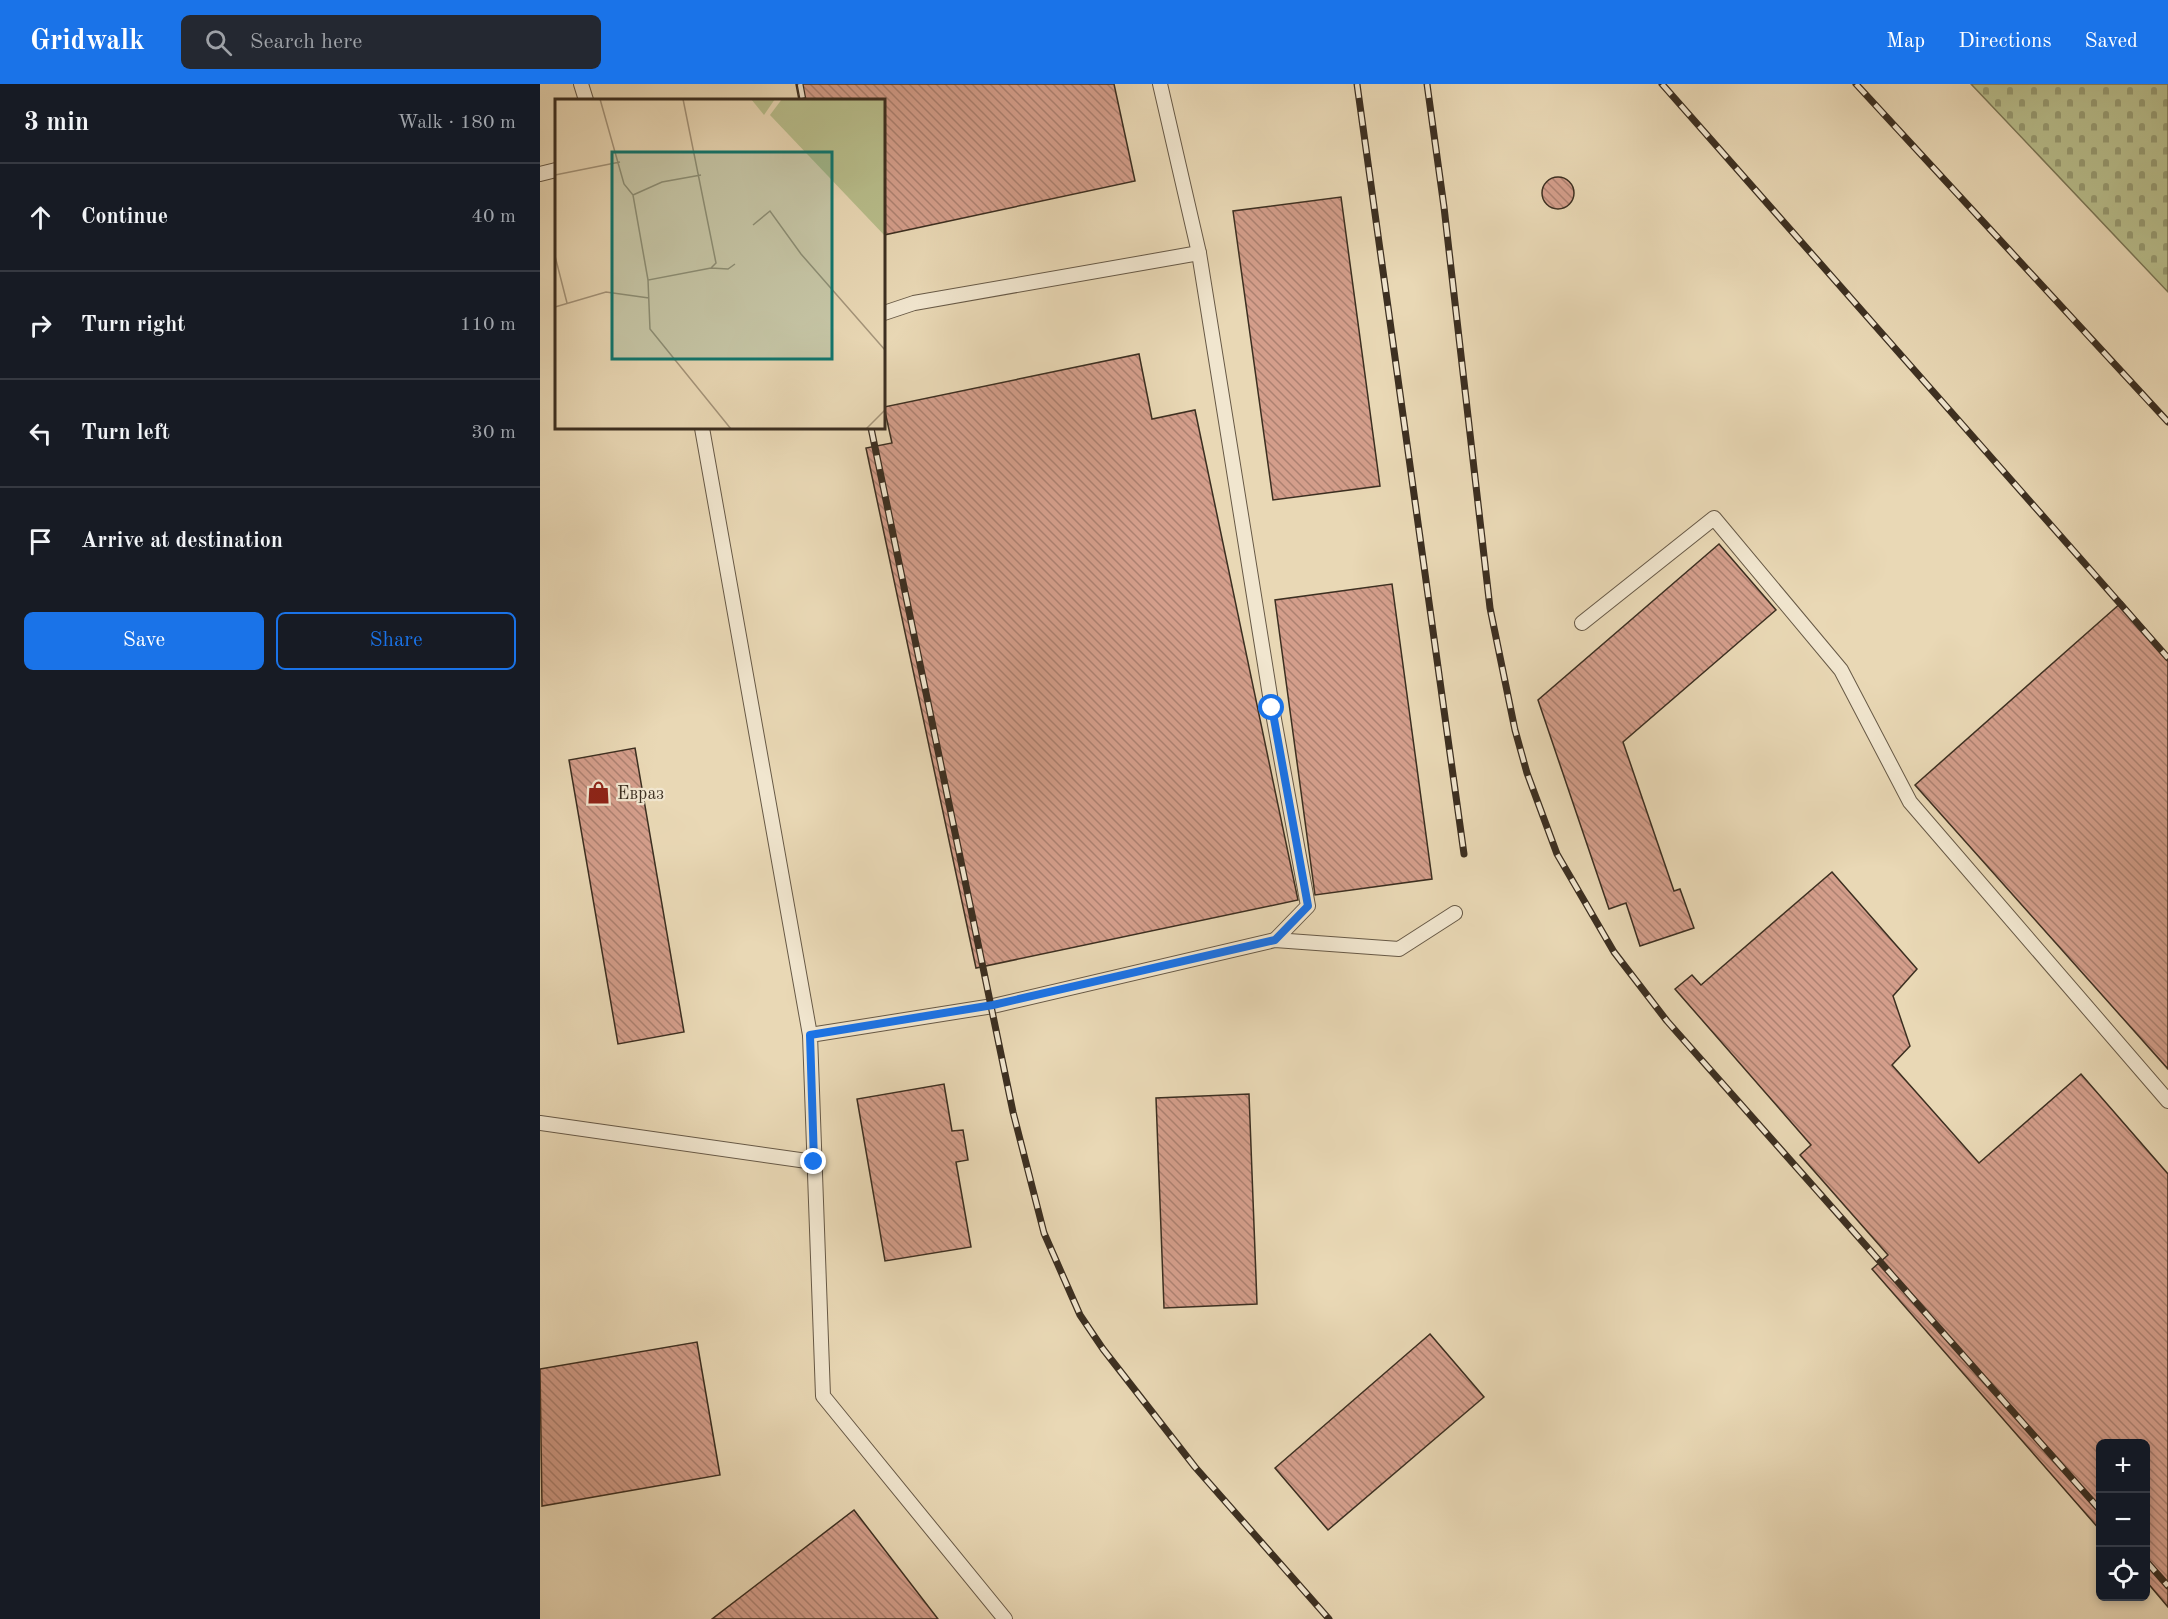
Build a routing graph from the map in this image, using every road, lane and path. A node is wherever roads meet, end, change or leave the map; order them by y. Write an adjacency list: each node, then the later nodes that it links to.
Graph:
1 (581, 84): 3 (lane)
2 (1160, 84): 6 (lane)
3 (586, 99)
4 (555, 170): 5 (lane)
5 (540, 174)
6 (1199, 253): 7 (lane); 11 (lane)
7 (885, 313)
8 (702, 429): 12 (lane)
9 (1582, 624): 13 (lane)
10 (1455, 913): 11 (lane)
11 (1275, 940): 12 (lane)
12 (810, 1035): 15 (lane)
13 (2168, 1101)
14 (540, 1123): 15 (lane)
15 (814, 1162): 16 (lane)
16 (1005, 1619)

